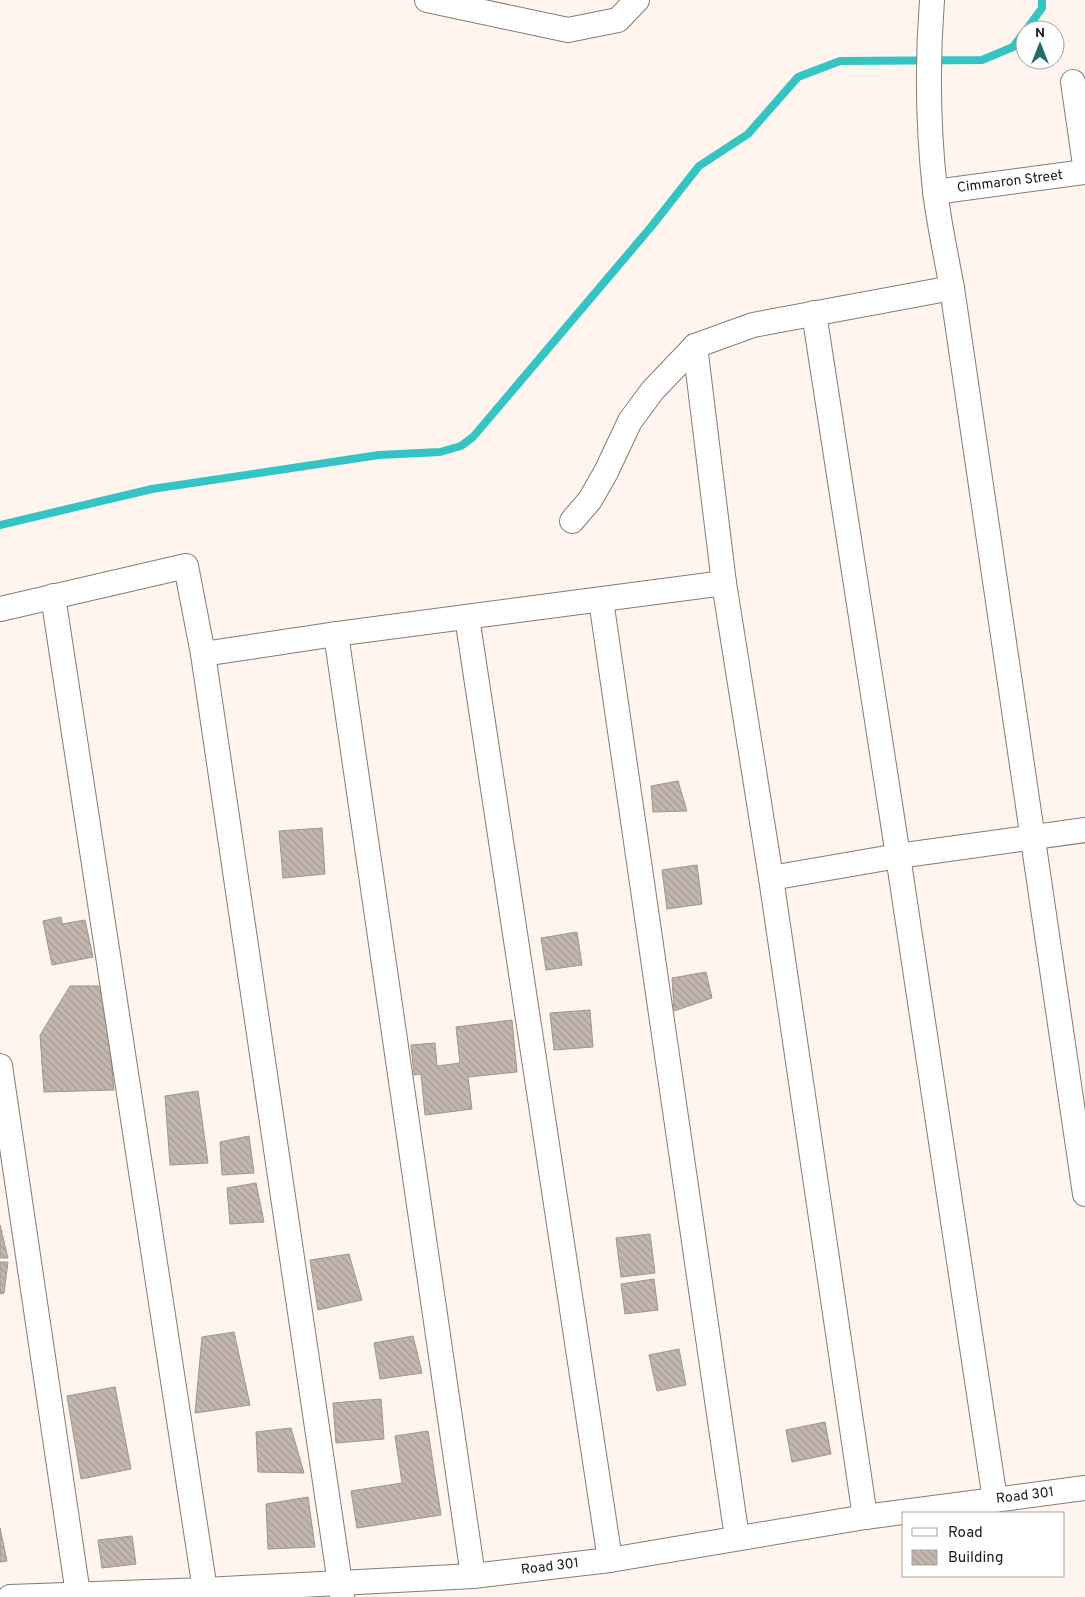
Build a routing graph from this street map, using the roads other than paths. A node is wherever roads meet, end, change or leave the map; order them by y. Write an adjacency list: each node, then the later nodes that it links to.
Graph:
1 (427, 0): 2 (street)
2 (637, 0)
3 (932, 0): 7 (street)
4 (1073, 82): 5 (street)
5 (1085, 165)
6 (1085, 172): 7 (street, Cimmaron Street)
7 (935, 192): 8 (street)
8 (952, 288): 9 (street); 20 (street)
9 (814, 313): 10 (street); 21 (street)
10 (695, 346): 11 (street); 12 (street)
11 (572, 520)
12 (724, 583): 14 (street); 22 (street)
13 (53, 596): 15 (street); 18 (street); 33 (street)
14 (601, 600): 16 (street); 30 (street)
15 (0, 609)
16 (468, 617): 17 (street); 31 (street)
17 (336, 634): 18 (street); 32 (street)
18 (203, 654): 34 (street)
19 (1085, 830): 20 (street)
20 (1033, 837): 21 (street); 24 (street)
21 (898, 856): 22 (street); 26 (street)
22 (771, 878): 29 (street)
23 (0, 1066): 35 (street)
24 (1085, 1194)
25 (1085, 1488): 26 (street, Road 301)
26 (995, 1500): 28 (street, Road 301)
27 (902, 1512): 29 (street, Road 301)
28 (903, 1512)
29 (865, 1517): 30 (street, Road 301)
30 (737, 1538): 31 (street, Road 301)
31 (610, 1560): 32 (street, Road 301)
32 (473, 1576): 34 (street, Road 301)
33 (205, 1590): 34 (street, Road 301); 35 (street, Road 301)
34 (342, 1590)
35 (78, 1594): 36 (street, Road 301)
36 (10, 1597)

